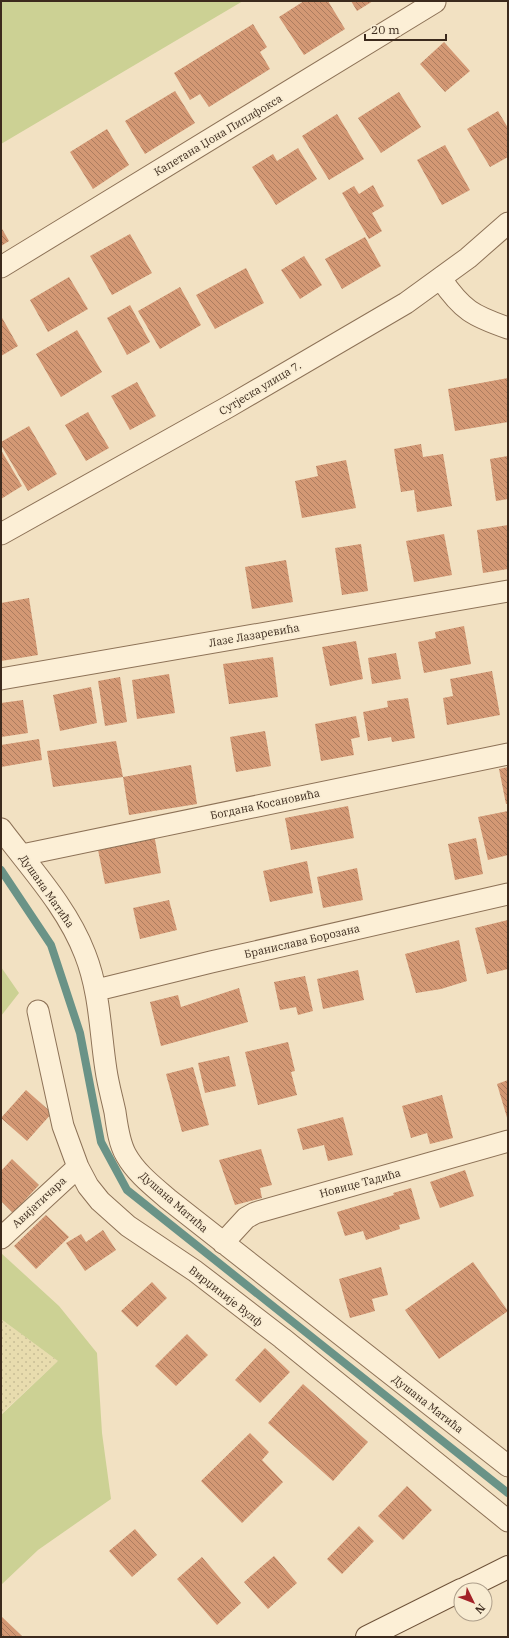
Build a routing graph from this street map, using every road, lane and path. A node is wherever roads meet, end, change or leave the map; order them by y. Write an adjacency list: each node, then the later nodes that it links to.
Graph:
1 (435, 2): 3 (street, Капетана Џона Пиплфокса)
2 (508, 223): 4 (street, Сутјеска улица 7.)
3 (1, 267)
4 (441, 279): 5 (street); 6 (street, Сутјеска улица 7.)
5 (508, 328)
6 (1, 534)
7 (508, 591): 8 (street, Лазе Лазаревића)
8 (1, 679)
9 (508, 754): 11 (street, Богдана Косановића)
10 (1, 829): 11 (street, Душана Матића)
11 (22, 855): 13 (street, Душана Матића)
12 (508, 894): 13 (street, Бранислава Борозана)
13 (97, 990): 18 (street, Душана Матића)
14 (38, 1011): 16 (street, Вирџиније Вулф)
15 (508, 1141): 18 (street, Новице Тадића)
16 (78, 1166): 17 (street, Авијатичара); 20 (street, Вирџиније Вулф)
17 (1, 1238)
18 (223, 1243): 19 (street, Душана Матића)
19 (508, 1466)
20 (508, 1520)
21 (508, 1567): 22 (street)
22 (477, 1582)
23 (453, 1594): 24 (street)
24 (375, 1635)

